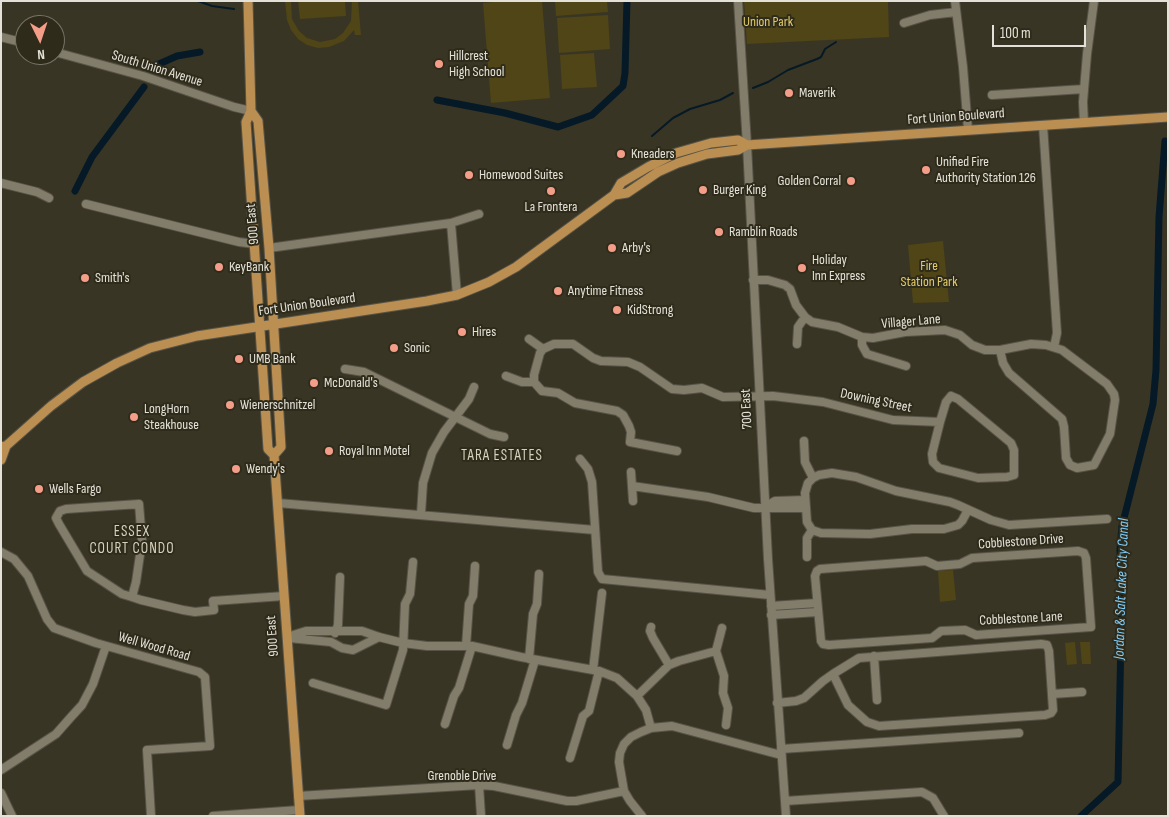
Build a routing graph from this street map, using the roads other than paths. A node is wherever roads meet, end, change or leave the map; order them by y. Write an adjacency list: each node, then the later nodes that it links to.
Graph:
1 (248, 1): 12 (main road, 900 East)
2 (738, 1): 17 (street, 700 East)
3 (955, 1): 5 (street)
4 (1094, 1): 10 (street)
5 (956, 12): 6 (street); 16 (street)
6 (904, 23)
7 (1, 37): 8 (street)
8 (15, 40)
9 (65, 55): 12 (street, South Union Avenue)
10 (1084, 89): 11 (street); 14 (street)
11 (992, 95)
12 (251, 111): 23 (main road, 900 East); 24 (main road, 900 East)
13 (1168, 117): 14 (main road, Fort Union Boulevard)
14 (1084, 123): 15 (main road, Fort Union Boulevard)
15 (1043, 125): 16 (main road, Fort Union Boulevard); 33 (street)
16 (968, 130): 17 (main road, Fort Union Boulevard)
17 (747, 145): 25 (street, 700 East); 26 (main road, Fort Union Boulevard)
18 (1, 182): 19 (street)
19 (49, 198)
20 (86, 204): 23 (street)
21 (479, 214): 22 (street)
22 (451, 223): 24 (street); 26 (street)
23 (255, 244): 29 (main road, 900 East)
24 (269, 248): 28 (main road, 900 East)
25 (753, 280): 27 (street); 41 (street, 700 East)
26 (457, 295): 28 (main road, Fort Union Boulevard)
27 (805, 317): 30 (street, Villager Lane); 32 (street)
28 (274, 324): 29 (main road, Fort Union Boulevard); 48 (main road, 900 East)
29 (260, 326): 46 (main road, Fort Union Boulevard); 48 (main road, 900 East)
30 (862, 337): 35 (street, Villager Lane); 36 (street)
31 (529, 339): 34 (street)
32 (797, 344)
33 (1054, 347): 35 (street, Villager Lane); 35 (street, Villager Lane)
34 (543, 348): 39 (street); 41 (street, Downing Street)
35 (1000, 350)
36 (906, 366)
37 (345, 369): 42 (street)
38 (506, 376): 39 (street)
39 (534, 382): 47 (street)
40 (474, 387): 42 (street)
41 (759, 395): 43 (street, Downing Street); 57 (street, 700 East)
42 (457, 417): 44 (street); 59 (street)
43 (940, 422): 43 (street)
44 (504, 437)
45 (804, 441): 52 (street)
46 (4, 446): 50 (main road, Fort Union Boulevard)
47 (677, 451)
48 (274, 455): 55 (main road, 900 East)
49 (580, 459): 61 (street)
50 (1, 460)
51 (631, 472): 53 (street)
52 (813, 478): 56 (street); 58 (street)
53 (632, 486): 54 (street); 57 (street)
54 (633, 501)
55 (278, 503): 59 (street); 72 (main road, 900 East)
56 (805, 504): 57 (street); 62 (street)
57 (764, 507): 71 (street, 700 East)
58 (968, 510): 60 (street); 62 (street)
59 (421, 514): 61 (street)
60 (1108, 519)
61 (595, 530): 71 (street)
62 (812, 530): 64 (street)
63 (1, 552): 85 (street, Well Wood Road)
64 (807, 557)
65 (414, 562): 84 (street)
66 (475, 566): 86 (street)
67 (539, 574): 89 (street)
68 (340, 577): 80 (street)
69 (1088, 581): 74 (street, Cobblestone Drive); 76 (street, Cobblestone Lane)
70 (602, 593): 91 (street)
71 (770, 595): 75 (street, 700 East)
72 (284, 596): 73 (street); 81 (main road, 900 East)
73 (132, 597): 73 (street)
74 (817, 603): 75 (street); 76 (street, Cobblestone Lane)
75 (771, 606): 77 (street, 700 East)
76 (818, 612): 77 (street)
77 (771, 616): 98 (street, 700 East)
78 (651, 627): 90 (street)
79 (722, 628): 87 (street)
80 (336, 631): 81 (street); 82 (street); 83 (street)
81 (288, 637): 83 (street); 110 (main road, 900 East)
82 (379, 637): 83 (street); 84 (street)
83 (331, 642)
84 (403, 643): 86 (street); 93 (street)
85 (106, 646): 106 (street); 114 (street, Well Wood Road)
86 (469, 646): 89 (street); 99 (street)
87 (716, 651): 90 (street); 100 (street)
88 (874, 656): 92 (street); 95 (street); 97 (street)
89 (532, 659): 91 (street); 103 (street)
90 (669, 666): 96 (street)
91 (596, 670): 96 (street); 105 (street)
92 (833, 674): 95 (street); 98 (street)
93 (312, 683)
94 (1082, 692): 95 (street)
95 (1052, 694)
96 (638, 696): 101 (street)
97 (877, 700)
98 (778, 703): 104 (street, 700 East)
99 (445, 724)
100 (726, 725)
101 (651, 728): 104 (street); 108 (street)
102 (1019, 732): 104 (street)
103 (506, 745)
104 (781, 752): 111 (street, 700 East)
105 (570, 758)
106 (1, 770)
107 (479, 785): 108 (street, Grenoble Drive); 110 (street, Grenoble Drive); 116 (street)
108 (624, 791): 117 (street)
109 (1, 793): 113 (street)
110 (298, 796): 112 (main road, 900 East)
111 (785, 802): 118 (street, 700 East); 119 (street)
112 (300, 813): 115 (street)
113 (12, 816)
114 (151, 816)
115 (213, 816)
116 (481, 816)
117 (642, 816)
118 (786, 816)
119 (944, 816)

